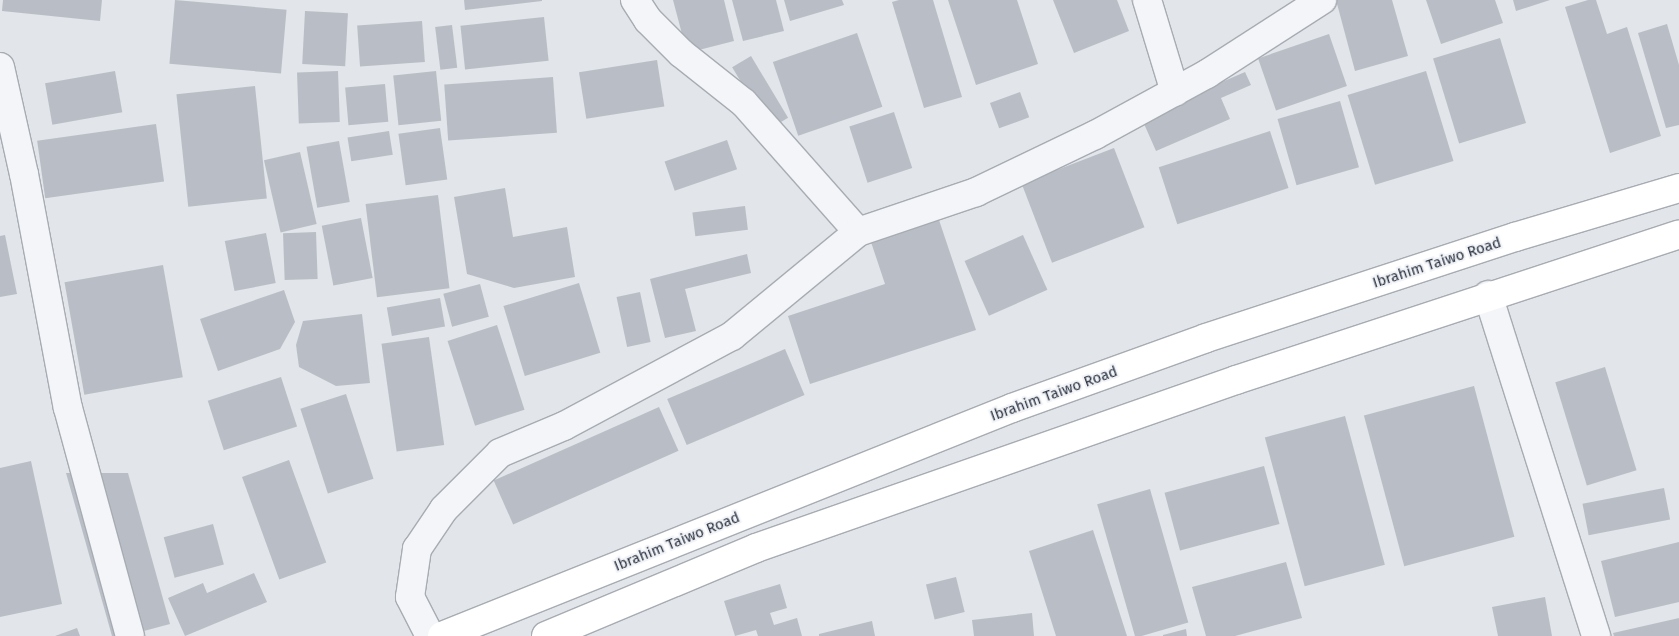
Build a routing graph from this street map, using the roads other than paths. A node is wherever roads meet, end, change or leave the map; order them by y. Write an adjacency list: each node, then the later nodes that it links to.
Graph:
1 (635, 0): 7 (street)
2 (1147, 0): 5 (street)
3 (1322, 0): 5 (street)
4 (0, 67): 10 (street)
5 (1174, 92): 7 (street)
6 (1679, 188): 12 (main road, Ibrahim Taiwo Road)
7 (858, 232): 11 (street)
8 (1679, 234): 9 (main road)
9 (1488, 295): 13 (main road); 14 (street)
10 (130, 636)
11 (430, 636)
12 (442, 636)
13 (546, 636)
14 (1596, 636)

